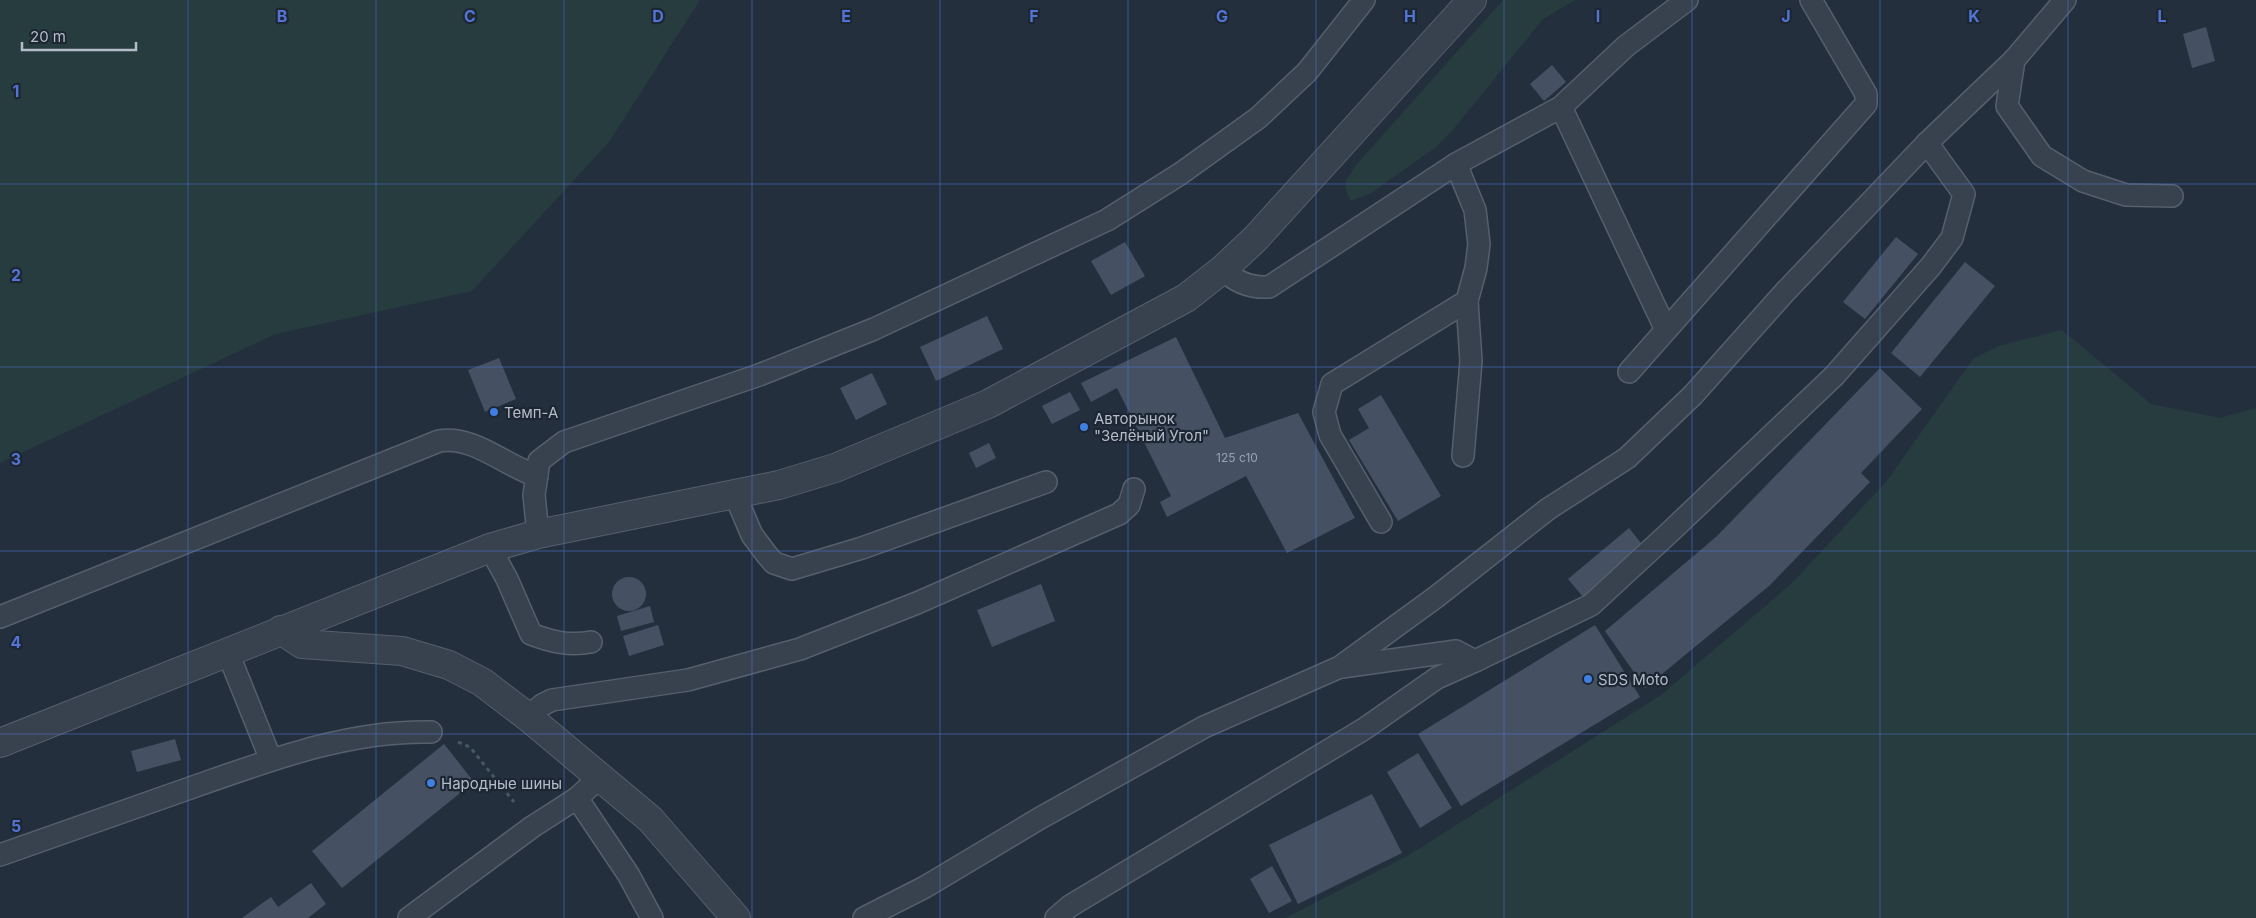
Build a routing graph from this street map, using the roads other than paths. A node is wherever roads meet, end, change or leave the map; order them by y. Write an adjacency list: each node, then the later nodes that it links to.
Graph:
1 (1364, 0): 16 (lane)
2 (1472, 0): 11 (street)
3 (1688, 0): 7 (lane)
4 (1810, 0): 13 (lane)
5 (2064, 0): 6 (lane)
6 (2014, 60): 8 (lane); 10 (lane)
7 (1561, 108): 9 (lane); 13 (lane)
8 (1927, 143): 27 (lane); 28 (lane)
9 (1456, 164): 11 (lane); 12 (lane)
10 (2172, 196)
11 (1223, 269): 19 (street)
12 (1467, 301): 15 (lane); 20 (lane)
13 (1666, 330): 14 (lane)
14 (1628, 372)
15 (1463, 456)
16 (537, 476): 21 (lane); 23 (lane)
17 (1046, 482): 19 (lane)
18 (1134, 489): 29 (lane)
19 (735, 495): 21 (street)
20 (1381, 522)
21 (538, 534): 22 (street)
22 (490, 548): 24 (street); 25 (lane)
23 (0, 617)
24 (281, 630): 26 (street); 29 (street)
25 (591, 642)
26 (228, 653): 31 (street); 32 (lane)
27 (1475, 661): 28 (lane); 40 (lane)
28 (1340, 667): 39 (lane)
29 (528, 717): 33 (street)
30 (432, 732): 32 (lane)
31 (0, 743)
32 (271, 760): 35 (lane)
33 (600, 776): 34 (lane); 38 (street)
34 (577, 798): 36 (lane); 37 (lane)
35 (0, 855)
36 (410, 918)
37 (652, 918)
38 (736, 918)
39 (864, 918)
40 (1056, 918)

